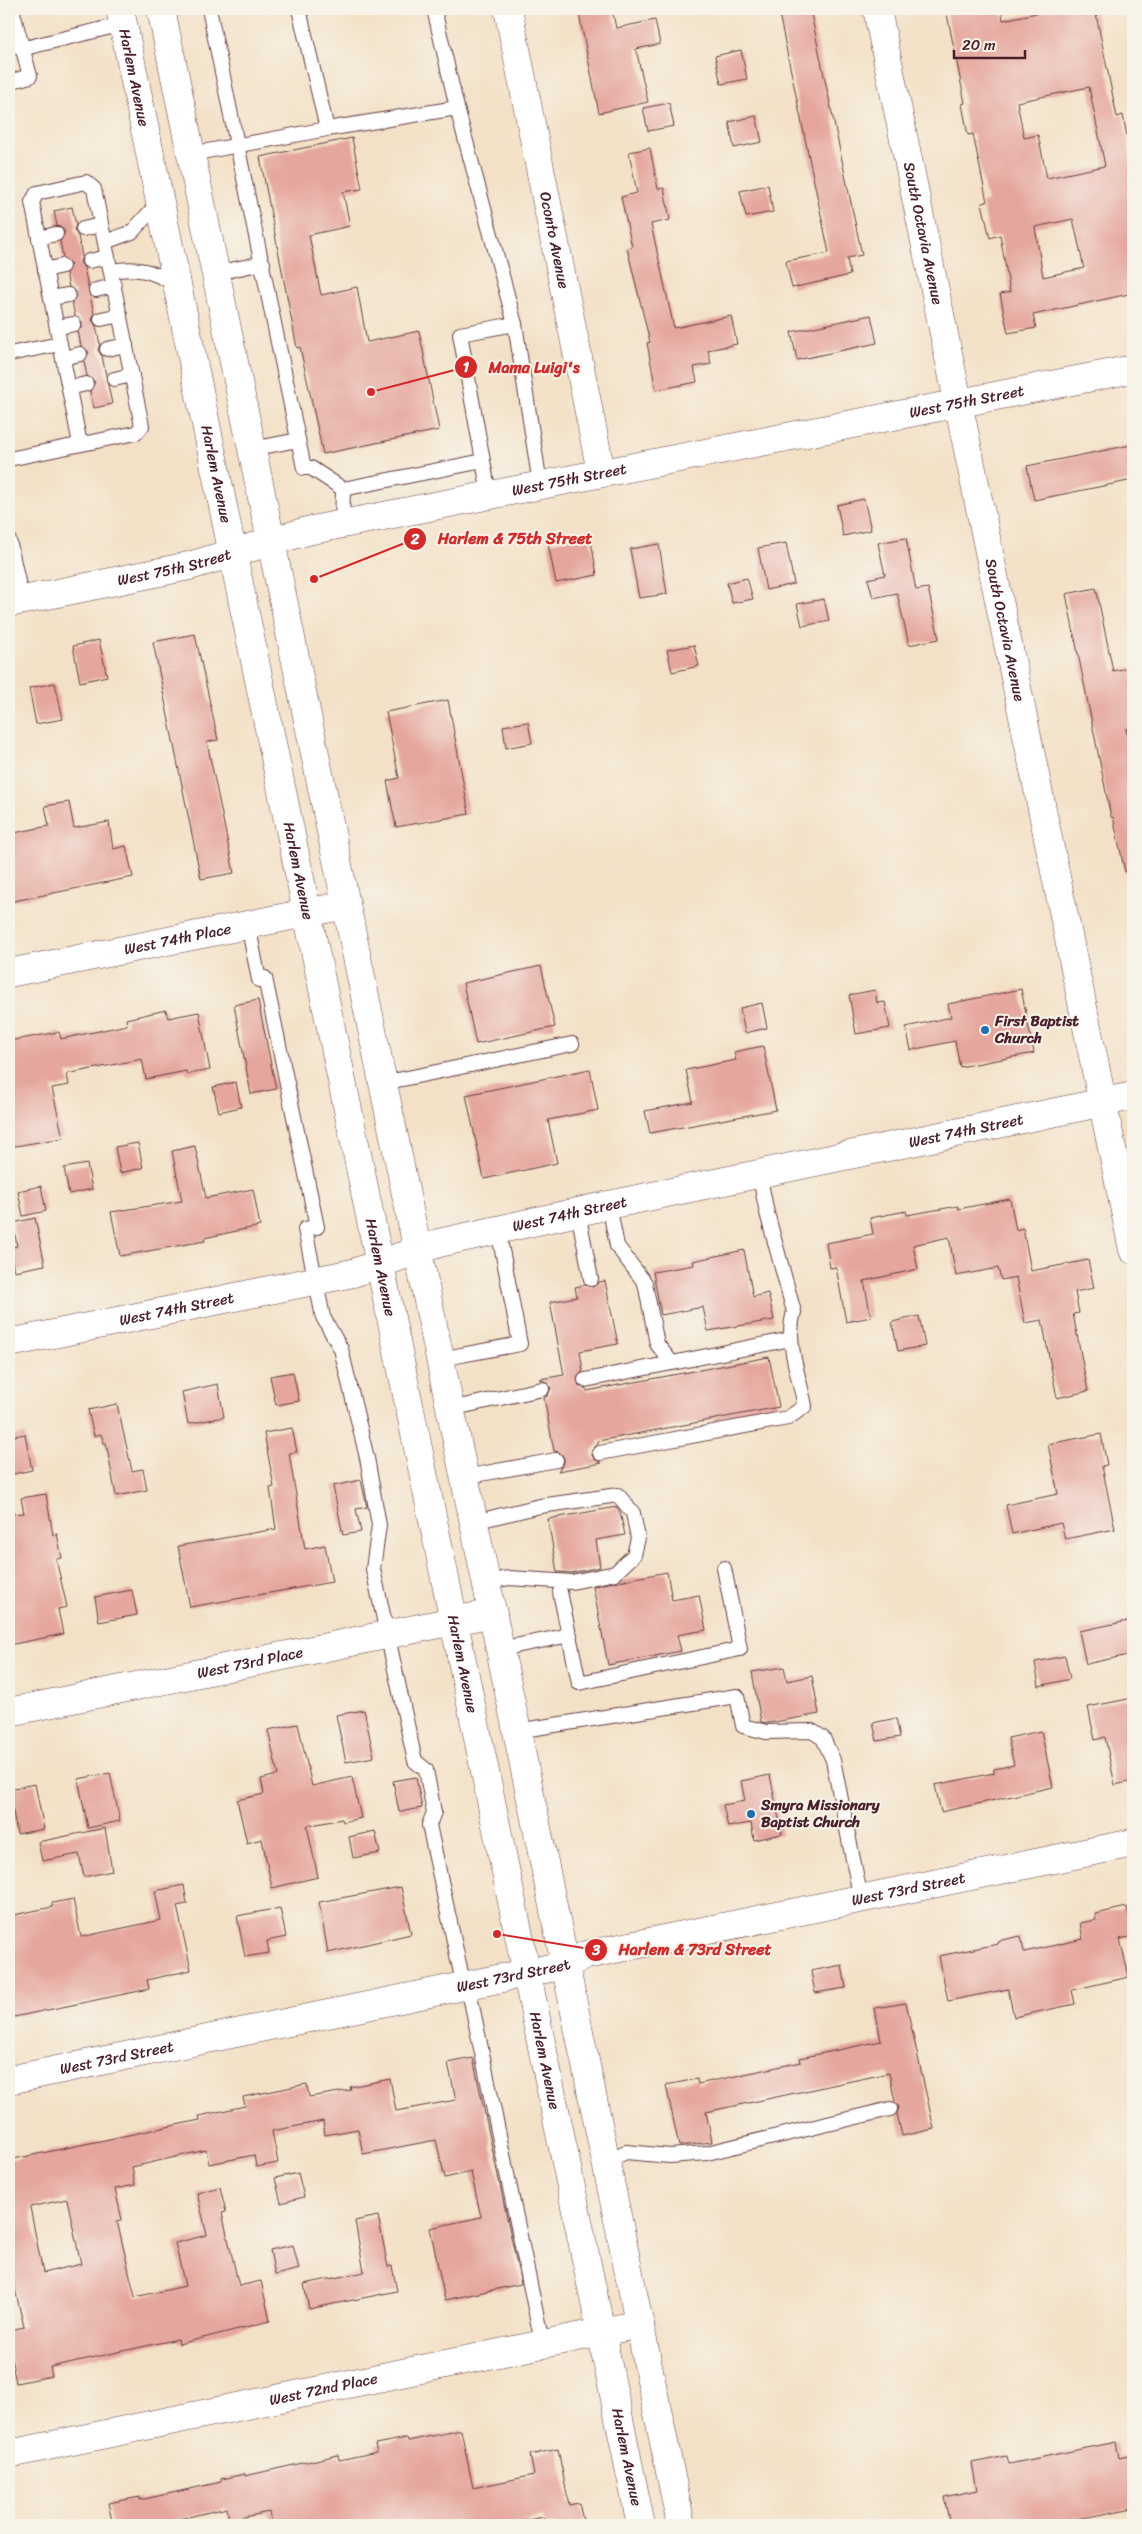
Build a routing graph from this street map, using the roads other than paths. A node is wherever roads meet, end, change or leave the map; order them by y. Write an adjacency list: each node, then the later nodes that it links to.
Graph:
1 (12, 9): 9 (lane)
2 (161, 9): 14 (street)
3 (210, 9): 13 (lane)
4 (300, 9): 12 (lane)
5 (434, 9): 11 (lane)
6 (508, 9): 55 (street, Oconto Avenue)
7 (877, 9): 49 (street, South Octavia Avenue)
8 (122, 16): 9 (lane); 15 (street, Harlem Avenue)
9 (21, 48): 10 (lane)
10 (9, 82)
11 (457, 108): 12 (lane); 36 (lane)
12 (326, 129): 13 (lane)
13 (238, 146): 14 (lane); 23 (lane)
14 (191, 154): 27 (street)
15 (160, 200): 20 (lane); 28 (street, Harlem Avenue)
16 (101, 224): 17 (lane); 19 (lane); 20 (lane)
17 (82, 229)
18 (56, 234): 19 (lane)
19 (39, 238): 25 (lane)
20 (105, 242): 21 (lane)
21 (108, 257): 22 (lane); 26 (lane)
22 (89, 261)
23 (263, 263): 27 (lane); 50 (lane)
24 (62, 266): 25 (lane)
25 (45, 270): 32 (lane)
26 (111, 271): 28 (lane); 29 (lane)
27 (216, 273): 52 (street)
28 (178, 284): 62 (street, Harlem Avenue)
29 (114, 286): 30 (lane); 33 (lane)
30 (96, 290)
31 (68, 295): 32 (lane)
32 (51, 298): 37 (lane)
33 (120, 315): 34 (lane); 39 (lane)
34 (101, 319)
35 (74, 324): 37 (lane)
36 (515, 324): 54 (lane); 56 (lane)
37 (57, 328): 38 (lane)
38 (60, 344): 41 (lane); 43 (lane)
39 (126, 344): 40 (lane); 45 (lane)
40 (107, 349)
41 (9, 354)
42 (80, 354): 43 (lane)
43 (63, 358): 48 (lane)
44 (1133, 369): 49 (street, West 75th Street)
45 (132, 375): 46 (lane); 51 (lane)
46 (114, 379)
47 (86, 384): 48 (lane)
48 (69, 388): 51 (lane)
49 (958, 405): 55 (street, West 75th Street); 71 (street, South Octavia Avenue)
50 (298, 440): 52 (lane); 57 (lane)
51 (80, 444): 53 (lane)
52 (252, 449): 61 (street)
53 (9, 459)
54 (483, 461): 57 (lane); 58 (lane)
55 (601, 472): 56 (street, West 75th Street)
56 (540, 484): 58 (street, West 75th Street)
57 (343, 489): 59 (lane)
58 (490, 494): 59 (street, West 75th Street)
59 (342, 524): 61 (street, West 75th Street)
60 (9, 540): 63 (lane)
61 (271, 541): 62 (street, West 75th Street); 64 (street)
62 (233, 553): 63 (street, West 75th Street); 65 (street, Harlem Avenue)
63 (15, 601)
64 (346, 904): 65 (street, West 74th Place); 69 (street)
65 (307, 912): 66 (street, West 74th Place); 78 (street, Harlem Avenue)
66 (248, 924): 67 (street, West 74th Place); 80 (lane)
67 (9, 973)
68 (572, 1044): 69 (lane)
69 (383, 1082): 76 (street)
70 (1133, 1096): 71 (street, West 74th Street)
71 (1103, 1102): 72 (street, West 74th Street); 77 (street, South Octavia Avenue)
72 (759, 1173): 73 (street, West 74th Street); 81 (lane)
73 (609, 1205): 74 (street, West 74th Street); 84 (lane)
74 (578, 1212): 75 (street, West 74th Street); 79 (lane)
75 (498, 1230): 76 (street, West 74th Street); 83 (lane)
76 (418, 1249): 78 (street, West 74th Street); 83 (street)
77 (1133, 1250)
78 (380, 1262): 80 (street, West 74th Street); 96 (street, Harlem Avenue)
79 (590, 1278)
80 (315, 1281): 82 (street, West 74th Street); 97 (lane)
81 (791, 1339): 84 (lane); 88 (lane)
82 (9, 1343)
83 (440, 1359): 87 (street)
84 (672, 1363): 85 (lane)
85 (585, 1380)
86 (542, 1389): 87 (lane)
87 (450, 1409): 90 (street)
88 (600, 1452)
89 (556, 1460): 90 (lane)
90 (465, 1477): 91 (street)
91 (474, 1522): 93 (street); 93 (lane)
92 (724, 1568): 98 (lane)
93 (486, 1582): 95 (street)
94 (560, 1592): 98 (lane)
95 (493, 1614): 96 (street, West 73rd Place); 99 (street)
96 (454, 1622): 97 (street, West 73rd Place); 105 (street, Harlem Avenue)
97 (388, 1635): 100 (street, West 73rd Place); 106 (lane)
98 (570, 1635): 99 (lane)
99 (500, 1649): 101 (street)
100 (9, 1712)
101 (517, 1732): 103 (lane); 104 (street)
102 (1133, 1843): 103 (street, West 73rd Street)
103 (861, 1899): 104 (street, West 73rd Street)
104 (565, 1965): 105 (street, West 73rd Street); 109 (street)
105 (527, 1973): 106 (street, West 73rd Street); 111 (street, Harlem Avenue)
106 (468, 1986): 107 (street, West 73rd Street); 112 (lane)
107 (9, 2080)
108 (890, 2109): 109 (lane)
109 (606, 2161): 110 (street)
110 (640, 2324): 111 (street, West 72nd Place); 115 (street)
111 (601, 2330): 112 (street, West 72nd Place); 114 (street, Harlem Avenue)
112 (542, 2342): 113 (street, West 72nd Place)
113 (9, 2454)
114 (642, 2525)
115 (681, 2525)

